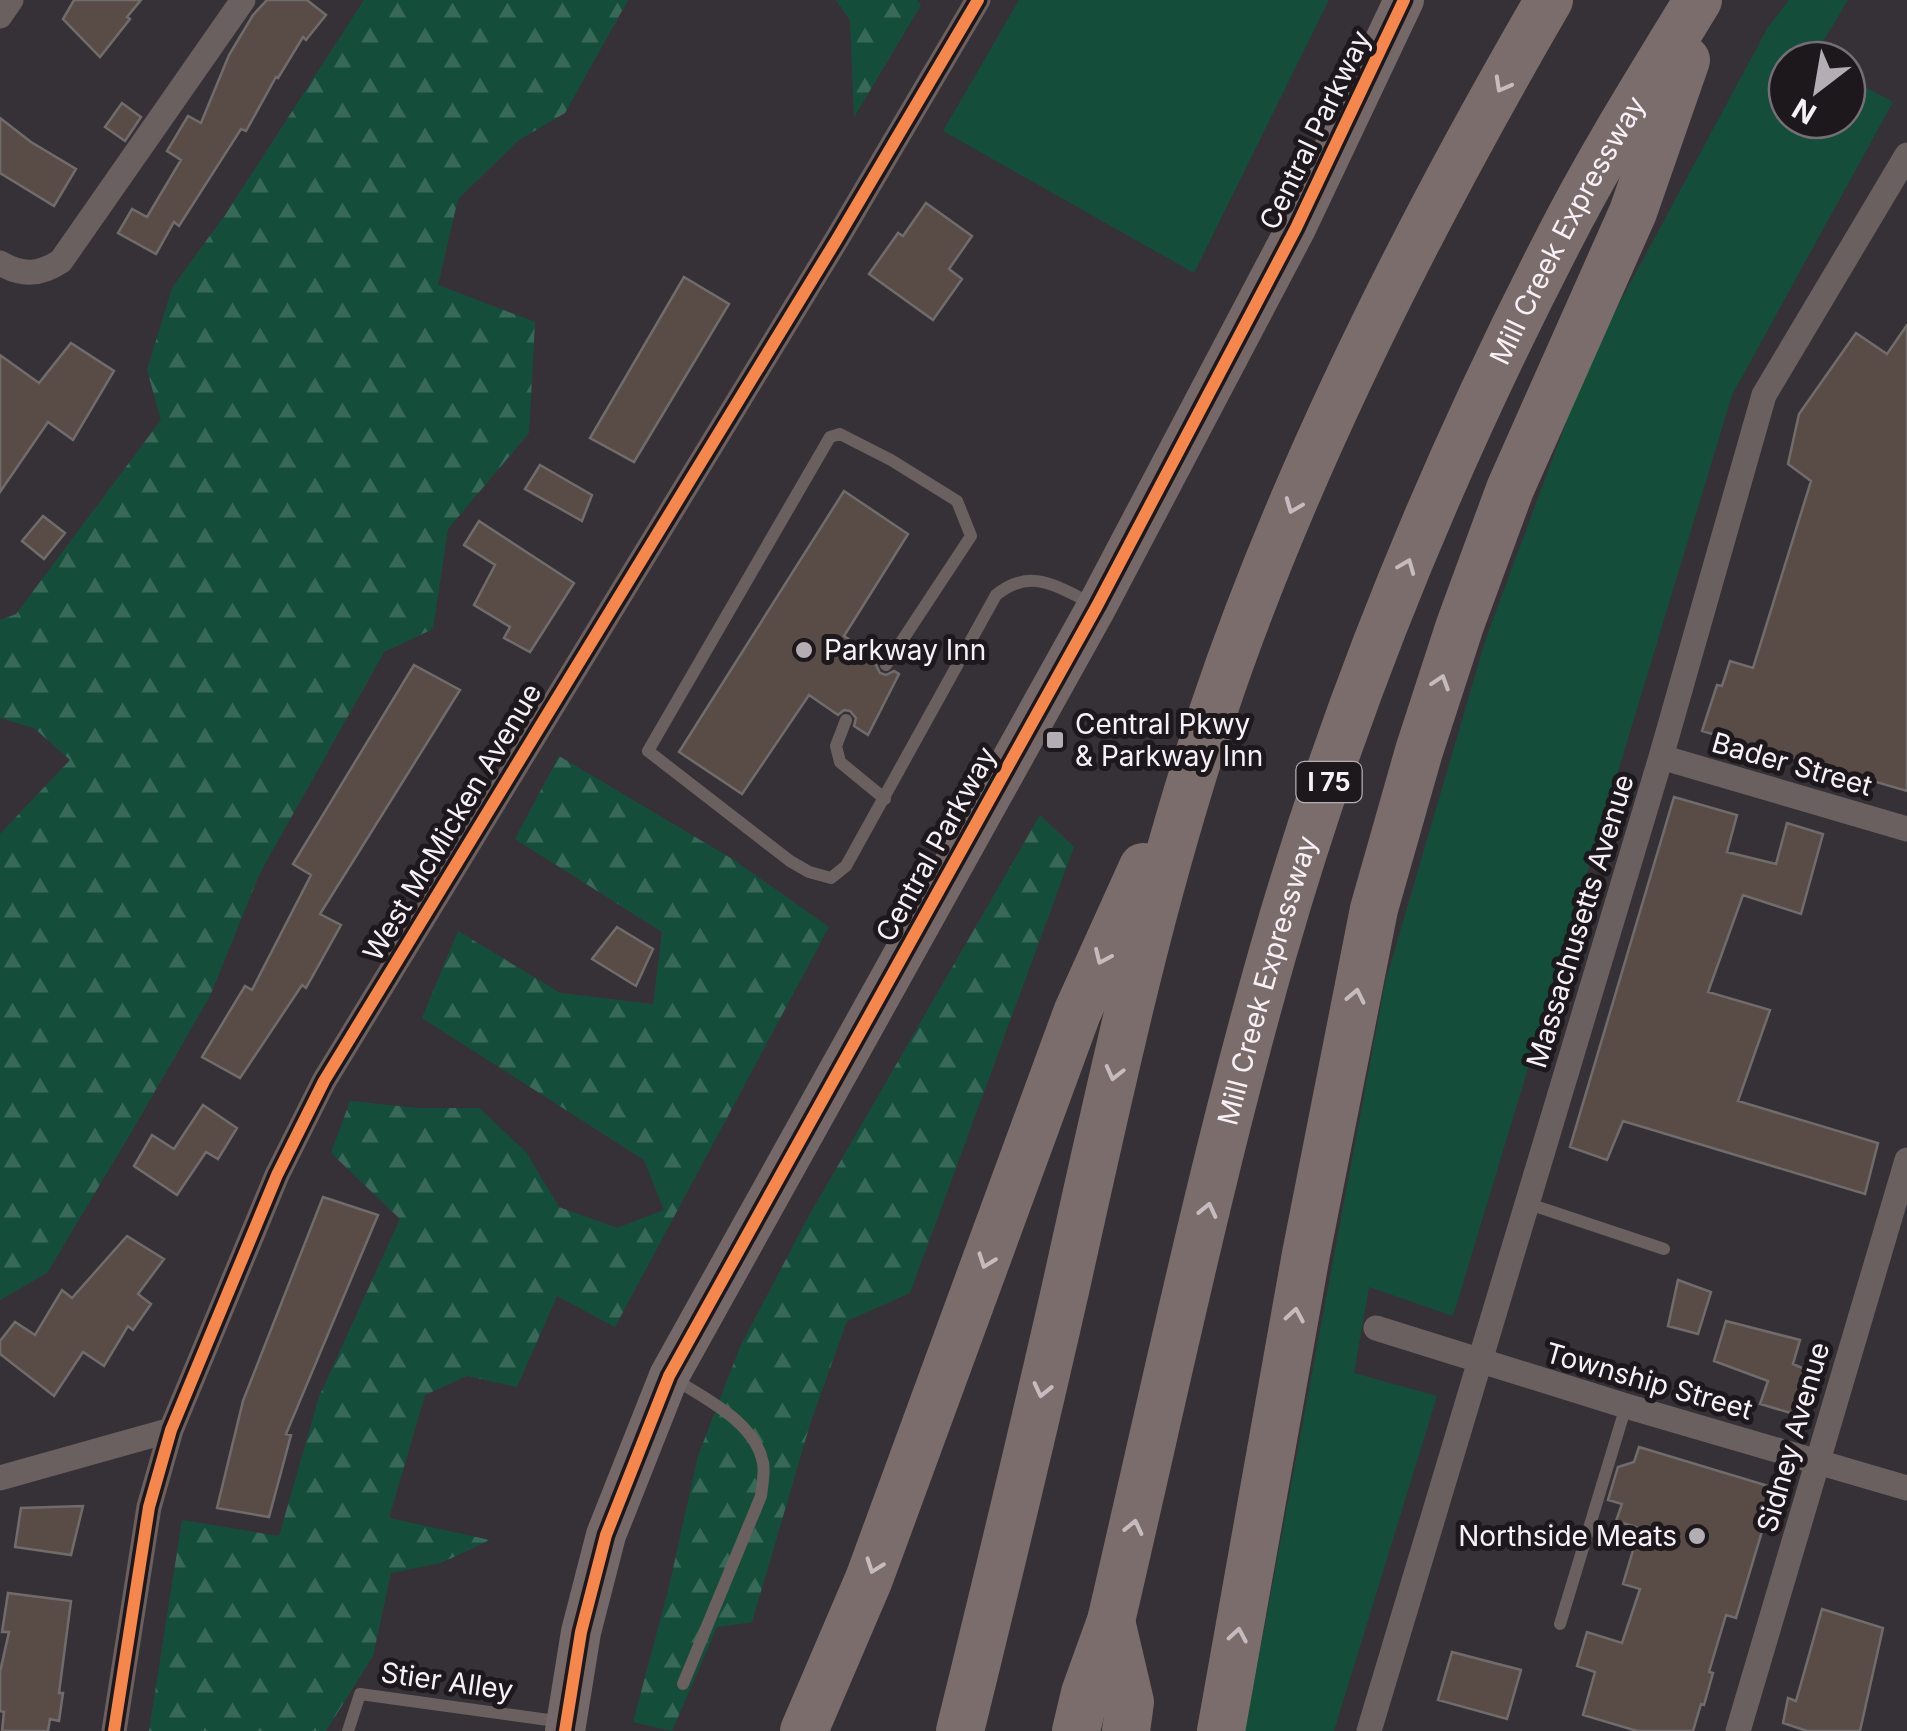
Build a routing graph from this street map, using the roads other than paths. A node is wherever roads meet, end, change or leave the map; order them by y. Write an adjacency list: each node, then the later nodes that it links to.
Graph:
1 (11, 0): 8 (street)
2 (243, 0): 10 (street)
3 (978, 0): 25 (street, West McMicken Avenue)
4 (1404, 0): 11 (main road, Central Parkway)
5 (1549, 0): 13 (highway, one-way to 13)
6 (1698, 0): 29 (highway, Mill Creek Expressway / I 75, one-way to 6)
7 (1706, 0): 39 (highway, one-way to 7)
8 (0, 16)
9 (1907, 155): 15 (street, Massachusetts Avenue)
10 (2, 268)
11 (1097, 606): 16 (lane); 23 (main road, Central Parkway)
12 (886, 665): 16 (lane)
13 (1214, 709): 35 (highway, one-way to 35); 36 (highway, one-way to 36)
14 (846, 720): 16 (lane)
15 (1661, 757): 17 (street, Bader Street); 19 (street, Massachusetts Avenue)
16 (885, 800)
17 (1907, 829)
18 (1907, 1160): 26 (street, Sidney Avenue)
19 (1526, 1203): 20 (lane); 22 (street, Massachusetts Avenue)
20 (1664, 1248)
21 (1376, 1328): 22 (street, Township Street)
22 (1478, 1361): 24 (street, Township Street); 40 (street, Massachusetts Avenue)
23 (669, 1376): 31 (lane); 32 (main road, Central Parkway)
24 (1626, 1406): 26 (street, Township Street); 30 (lane)
25 (171, 1430): 27 (street); 33 (street, West McMicken Avenue)
26 (1817, 1462): 28 (street, Township Street); 41 (street, Sidney Avenue)
27 (0, 1478)
28 (1907, 1488)
29 (1112, 1622): 37 (highway, Mill Creek Expressway / I 75); 38 (highway)
30 (1560, 1624)
31 (683, 1684)
32 (566, 1727): 34 (lane, Stier Alley)
33 (114, 1731)
34 (348, 1731)
35 (804, 1731)
36 (960, 1731)
37 (1076, 1731)
38 (1126, 1731)
39 (1221, 1731)
40 (1369, 1731)
41 (1738, 1731)

